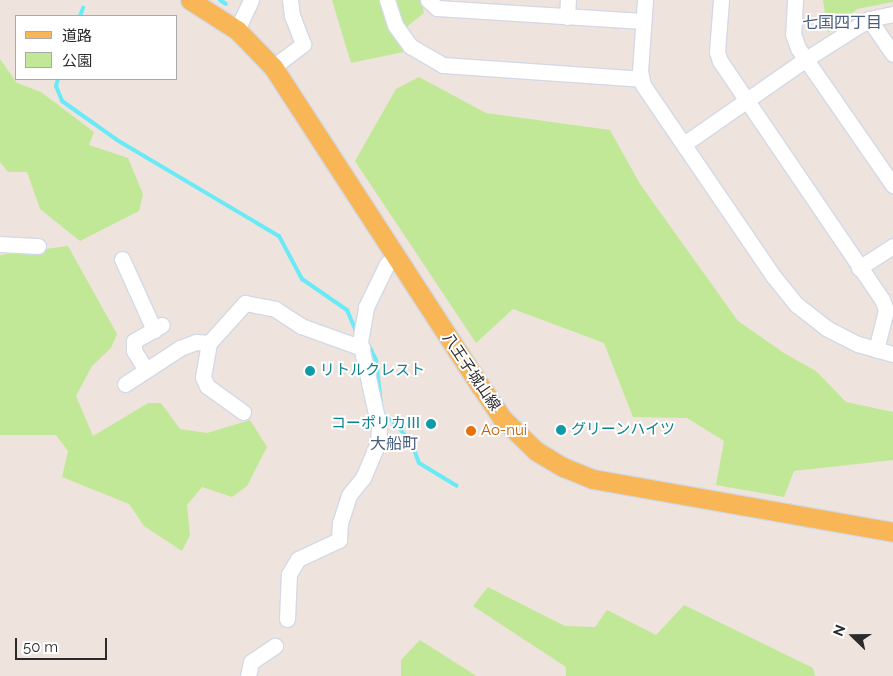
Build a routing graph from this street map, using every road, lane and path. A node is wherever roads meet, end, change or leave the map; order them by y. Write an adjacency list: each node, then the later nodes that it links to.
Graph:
1 (190, 0): 15 (main road, 八王子城山線)
2 (250, 0): 15 (street)
3 (290, 0): 18 (street)
4 (387, 0): 19 (street)
5 (428, 0): 10 (street)
6 (568, 0): 12 (street)
7 (645, 0): 14 (street)
8 (721, 0): 20 (street)
9 (795, 0): 17 (street)
10 (494, 6): 12 (street)
11 (893, 14): 13 (street)
12 (567, 18): 14 (street)
13 (869, 19): 16 (street); 17 (street)
14 (643, 21): 19 (street)
15 (237, 30): 18 (main road, 八王子城山線)
16 (893, 54)
17 (806, 58): 20 (street); 22 (street)
18 (273, 67): 26 (main road, 八王子城山線)
19 (641, 80): 21 (street)
20 (746, 101): 21 (street); 28 (street)
21 (684, 144): 31 (street)
22 (893, 185)
23 (0, 244): 24 (street)
24 (38, 246)
25 (893, 246): 28 (street)
26 (396, 255): 29 (street); 36 (main road, 八王子城山線)
27 (122, 259): 33 (street)
28 (860, 268): 31 (street)
29 (362, 339): 30 (street); 37 (street)
30 (209, 343): 33 (street); 35 (street)
31 (876, 350): 32 (street)
32 (893, 354)
33 (146, 370): 34 (street)
34 (124, 384)
35 (243, 412)
36 (893, 532)
37 (287, 619)
38 (275, 646): 39 (street)
39 (248, 676)

